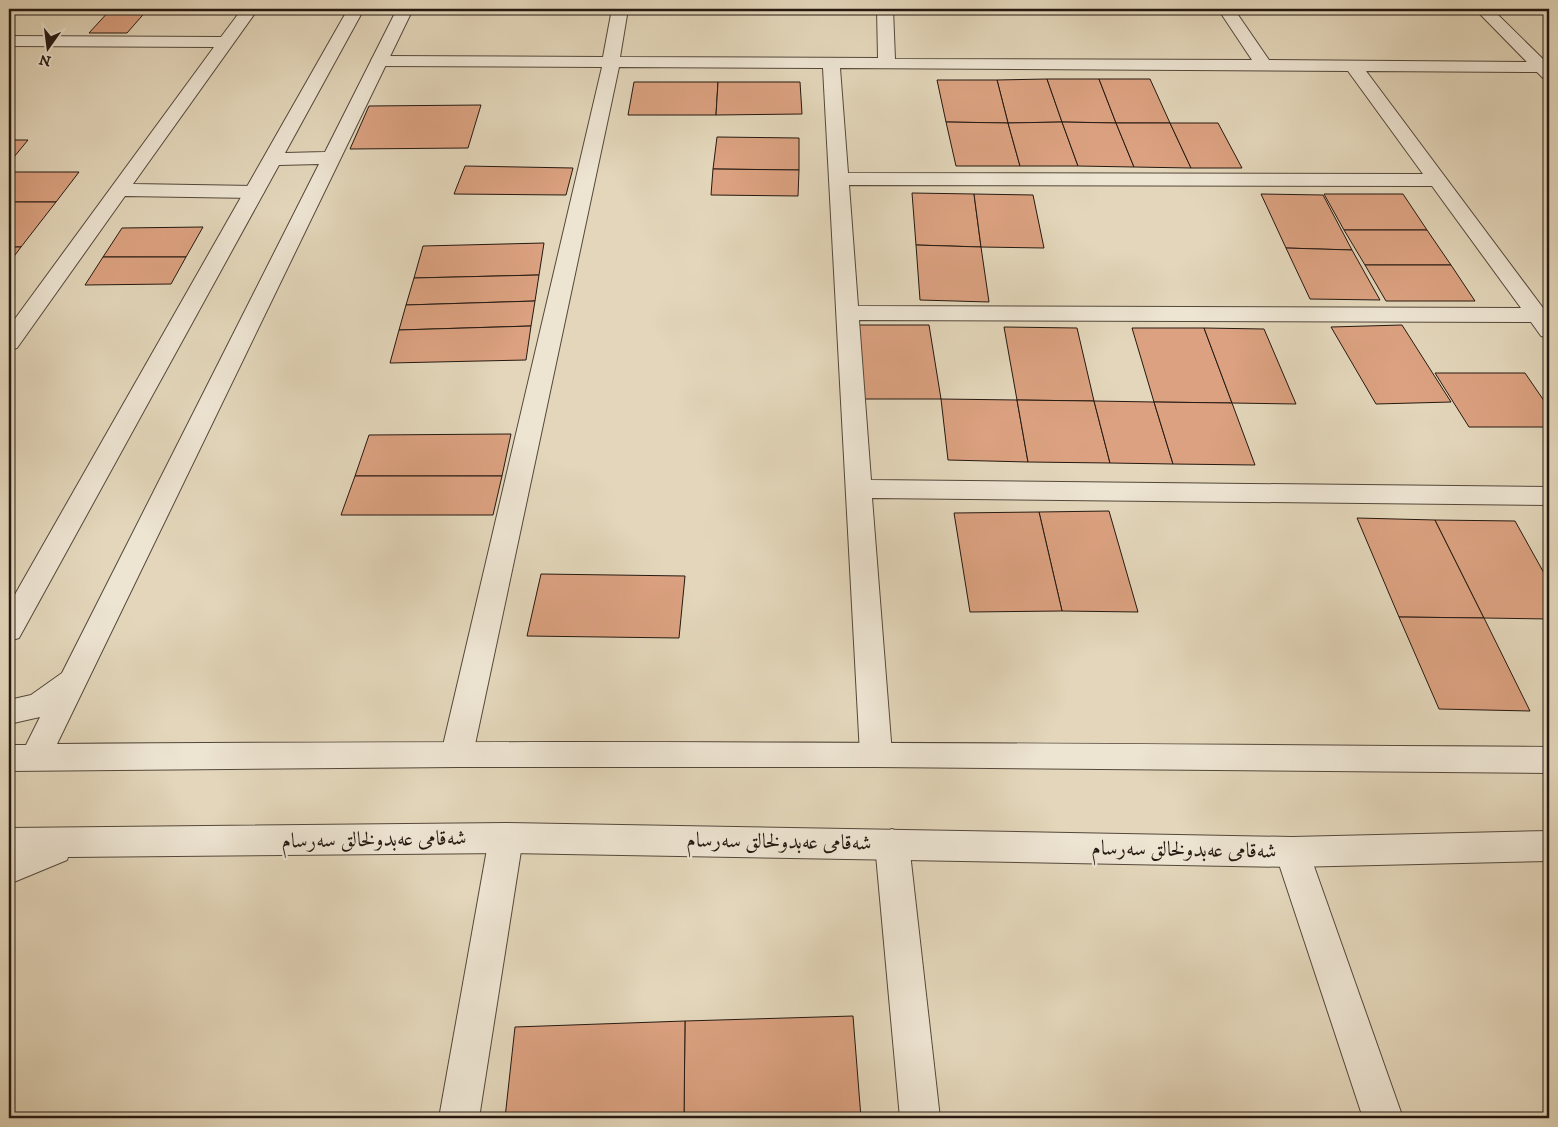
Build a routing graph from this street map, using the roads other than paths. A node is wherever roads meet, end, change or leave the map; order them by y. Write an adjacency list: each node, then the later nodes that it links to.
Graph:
1 (250, 9): 9 (street)
2 (356, 9): 18 (street)
3 (405, 9): 10 (street)
4 (620, 9): 11 (street)
5 (885, 9): 13 (street)
6 (1226, 9): 14 (street)
7 (1483, 9): 16 (street)
8 (9, 42): 9 (street)
9 (226, 42): 21 (street)
10 (379, 61): 11 (street); 17 (street)
11 (611, 62): 12 (street); 31 (street)
12 (831, 63): 13 (street); 19 (street)
13 (887, 64): 14 (street)
14 (1264, 65): 15 (street)
15 (1352, 66): 16 (street); 20 (street)
16 (1547, 69)
17 (332, 158): 18 (street); 29 (street)
18 (272, 159): 22 (street)
19 (839, 179): 20 (street); 23 (street)
20 (1437, 180): 24 (street)
21 (119, 190): 22 (street); 25 (street)
22 (254, 192): 28 (street)
23 (847, 313): 24 (street); 26 (street)
24 (1543, 323)
25 (9, 342)
26 (859, 489): 27 (street); 32 (street)
27 (1549, 496)
28 (9, 630)
29 (80, 669): 30 (street); 33 (street)
30 (9, 712)
31 (457, 754): 32 (street); 33 (street)
32 (876, 754): 34 (street)
33 (22, 758)
34 (1549, 760)
35 (506, 838): 37 (street, شەقامی عەبدولخالق سەرسام); 38 (street, شەقامی عەبدولخالق سەرسام); 42 (street)
36 (9, 843): 37 (street, شەقامی عەبدولخالق سەرسام)
37 (99, 843): 41 (street)
38 (892, 844): 40 (street, شەقامی عەبدولخالق سەرسام); 43 (street)
39 (1549, 846): 40 (street, شەقامی عەبدولخالق سەرسام)
40 (1292, 852): 44 (street)
41 (9, 869)
42 (459, 1118)
43 (920, 1118)
44 (1383, 1118)

